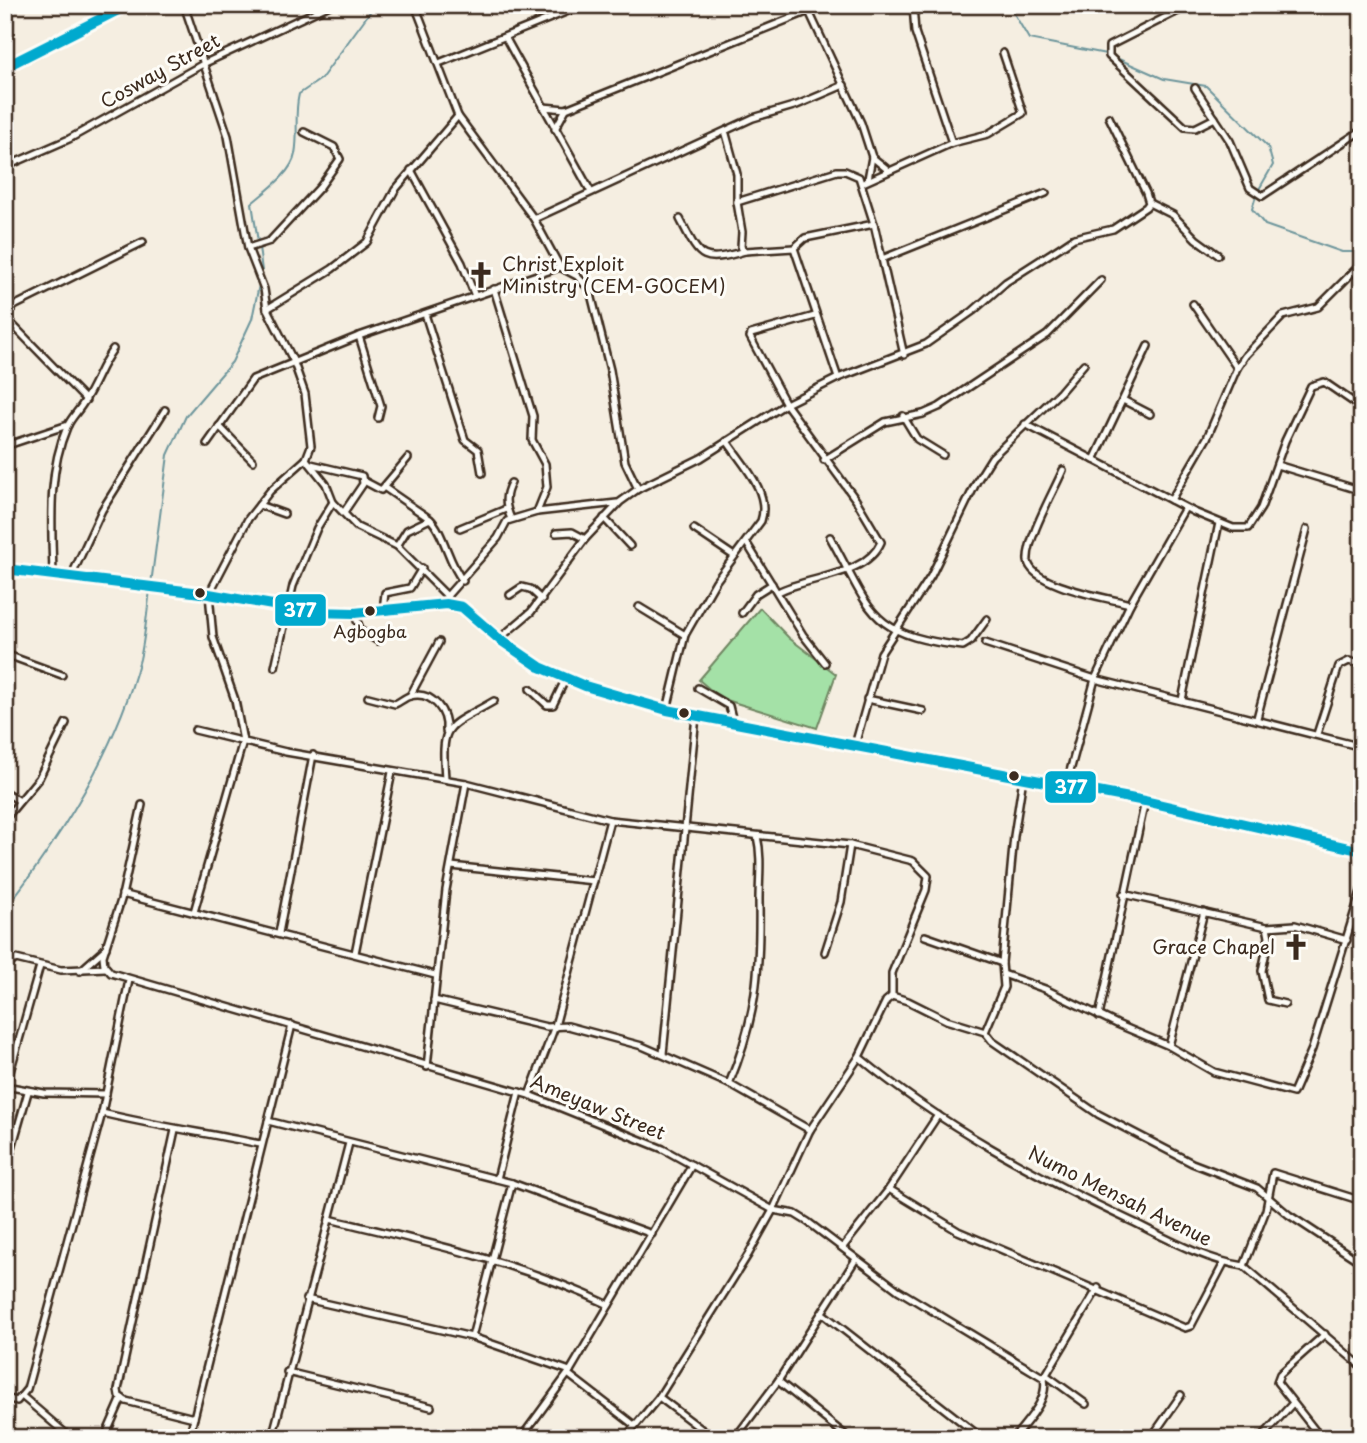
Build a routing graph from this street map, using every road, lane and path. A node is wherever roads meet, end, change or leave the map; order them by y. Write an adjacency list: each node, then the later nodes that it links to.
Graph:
1 (128, 5): 9 (street)
2 (184, 5): 15 (street)
3 (330, 5): 15 (street, Cosway Street)
4 (415, 5): 14 (street)
5 (583, 5): 12 (street)
6 (913, 5): 28 (street)
7 (1170, 5): 11 (street)
8 (1192, 5): 11 (street)
9 (116, 8): 16 (street)
10 (808, 8): 17 (street); 20 (street)
11 (1174, 13): 23 (street)
12 (505, 37): 14 (street); 19 (street)
13 (1003, 53): 28 (street)
14 (439, 63): 21 (street)
15 (203, 64): 30 (street, Cosway Street); 42 (street)
16 (5, 67)
17 (844, 85): 27 (street); 29 (street)
18 (1195, 88): 23 (street)
19 (543, 107): 20 (street); 24 (street)
20 (566, 109): 24 (street)
21 (458, 116): 31 (street); 38 (street)
22 (1109, 117): 37 (street)
23 (1215, 118): 25 (street)
24 (555, 129): 34 (street)
25 (1362, 130)
26 (304, 132): 42 (street)
27 (726, 134): 34 (street); 36 (street)
28 (952, 143): 32 (street)
29 (872, 157): 32 (street); 33 (street)
30 (5, 167)
31 (411, 170): 51 (street); 53 (street)
32 (888, 170): 33 (street)
33 (866, 181): 36 (street); 40 (street)
34 (591, 192): 38 (street)
35 (1046, 193): 46 (street)
36 (737, 202): 44 (street)
37 (1149, 203): 45 (street); 60 (street)
38 (534, 219): 47 (street)
39 (680, 219): 44 (street)
40 (874, 224): 43 (street); 46 (street)
41 (142, 242): 55 (street)
42 (248, 248): 53 (street)
43 (794, 248): 44 (street); 56 (street)
44 (745, 251)
45 (1218, 255)
46 (882, 259): 60 (street)
47 (560, 267): 50 (street); 92 (street)
48 (1357, 268): 63 (street)
49 (1101, 281): 71 (street)
50 (494, 289): 51 (street); 101 (street)
51 (475, 296): 54 (street)
52 (1193, 304): 63 (street)
53 (267, 309): 61 (street)
54 (425, 314): 57 (street); 87 (street)
55 (5, 315): 65 (street)
56 (815, 316): 64 (street); 67 (street)
57 (359, 336): 61 (street); 72 (street)
58 (1148, 346): 66 (street)
59 (113, 349): 65 (street)
60 (904, 355): 64 (street)
61 (293, 360): 75 (street); 84 (street)
62 (1084, 363): 73 (street)
63 (1237, 368): 94 (street)
64 (838, 378): 67 (street)
65 (86, 400): 74 (street)
66 (1123, 400): 70 (street); 82 (street)
67 (786, 404): 76 (street); 81 (street)
68 (1362, 408): 85 (street)
69 (165, 410): 121 (street)
70 (1150, 414)
71 (903, 416): 79 (street); 81 (street)
72 (378, 418)
73 (1025, 424): 82 (street); 136 (street)
74 (68, 425): 78 (street); 120 (street)
75 (219, 426): 77 (street); 83 (street)
76 (727, 441): 92 (street); 113 (street)
77 (207, 444)
78 (5, 446)
79 (943, 455)
80 (408, 458): 91 (street)
81 (824, 460): 119 (street)
82 (1094, 460): 94 (street)
83 (253, 461)
84 (308, 461): 88 (street); 95 (street); 97 (street)
85 (1277, 465): 93 (street); 106 (street)
86 (1063, 470): 129 (street)
87 (482, 473)
88 (364, 481): 91 (street); 100 (street)
89 (1362, 482): 93 (street)
90 (511, 483): 99 (street)
91 (385, 488): 104 (street)
92 (638, 489): 96 (street)
93 (1361, 491)
94 (1171, 500): 98 (street)
95 (333, 502): 100 (street); 131 (street)
96 (620, 502): 101 (street); 103 (street)
97 (259, 505): 102 (street); 125 (street)
98 (1185, 508): 106 (street); 129 (street)
99 (506, 509): 105 (street); 107 (street)
100 (344, 512): 114 (street)
101 (537, 512): 105 (street)
102 (284, 514)
103 (604, 518): 112 (street); 115 (street)
104 (430, 519): 114 (street); 122 (street)
105 (511, 519): 122 (street)
106 (1219, 523): 154 (street)
107 (460, 528)
108 (1307, 528): 159 (street)
109 (694, 529): 116 (street)
110 (556, 533): 112 (street)
111 (830, 537): 119 (street)
112 (584, 539): 128 (street)
113 (746, 542): 116 (street); 123 (street)
114 (397, 546): 117 (street)
115 (630, 546)
116 (734, 556): 137 (street)
117 (422, 568): 127 (street); 132 (street)
118 (5, 569): 120 (street)
119 (849, 571): 124 (street); 136 (street)
120 (53, 575): 121 (street)
121 (71, 577): 125 (street)
122 (463, 580): 127 (street)
123 (772, 584): 124 (street); 134 (street)
124 (778, 592): 143 (street)
125 (209, 594): 131 (street); 165 (street)
126 (510, 594): 128 (street)
127 (446, 600): 132 (street); 138 (street)
128 (542, 600): 138 (street)
129 (1130, 604): 148 (street)
130 (639, 607): 137 (street)
131 (290, 609): 133 (street); 145 (street)
132 (383, 610): 133 (street)
133 (355, 613): 139 (street)
134 (742, 613)
135 (988, 619): 136 (street)
136 (895, 632): 153 (street)
137 (685, 635): 156 (street)
138 (499, 639): 147 (street)
139 (378, 640)
140 (439, 642): 151 (street)
141 (985, 643): 148 (street)
142 (5, 654): 146 (street)
143 (825, 663)
144 (1362, 665): 164 (street)
145 (275, 667)
146 (62, 675)
147 (566, 678): 150 (street); 156 (street)
148 (1096, 679): 154 (street); 173 (street)
149 (698, 688): 160 (street)
150 (530, 689)
151 (410, 696): 152 (street); 163 (street)
152 (368, 697)
153 (867, 699): 157 (street); 166 (street)
154 (1182, 700): 159 (street)
155 (494, 701): 163 (street)
156 (667, 710): 158 (street)
157 (923, 711)
158 (696, 716): 160 (street); 180 (street)
159 (1257, 718): 164 (street)
160 (733, 722): 166 (street)
161 (66, 723): 175 (street)
162 (195, 730): 165 (street)
163 (446, 731): 170 (street)
164 (1317, 734): 167 (street)
165 (243, 741): 168 (street); 189 (street)
166 (855, 745): 171 (street)
167 (1362, 747)
168 (313, 755): 169 (street); 192 (street)
169 (392, 772): 170 (street); 197 (street)
170 (445, 778): 172 (street)
171 (1023, 778): 173 (street); 198 (street)
172 (466, 783): 179 (street); 184 (street)
173 (1066, 786): 176 (street)
174 (5, 792): 175 (street)
175 (18, 800): 178 (street)
176 (1145, 801): 183 (street); 188 (street)
177 (142, 805): 187 (street)
178 (5, 819)
179 (610, 820): 180 (street); 185 (street)
180 (684, 827): 181 (street); 214 (street)
181 (757, 836): 182 (street); 217 (street)
182 (850, 845): 196 (street); 206 (street)
183 (1362, 851)
184 (451, 866): 185 (street); 204 (street)
185 (594, 881): 211 (street)
186 (1362, 888): 194 (street)
187 (122, 894): 189 (street); 195 (street)
188 (1123, 894): 190 (street); 209 (street)
189 (194, 912): 192 (street)
190 (1204, 912): 191 (street); 213 (street)
191 (1267, 927): 194 (street); 208 (street)
192 (279, 933): 197 (street)
193 (925, 936): 198 (street)
194 (1347, 940): 213 (street)
195 (106, 948): 201 (street); 202 (street)
196 (825, 952)
197 (355, 953): 204 (street)
198 (1002, 964): 203 (street)
199 (40, 966): 200 (street); 202 (street); 218 (street)
200 (5, 967)
201 (106, 968): 202 (street); 205 (street, Ameyaw Street)
202 (80, 971)
203 (1003, 974): 209 (street); 212 (street)
204 (435, 975): 207 (street)
205 (129, 980): 210 (street, Ameyaw Street); 221 (street)
206 (892, 996): 212 (street); 215 (street)
207 (434, 1000): 211 (street); 216 (street)
208 (1285, 1003)
209 (1099, 1016): 213 (street)
210 (292, 1025): 216 (street, Ameyaw Street); 225 (street)
211 (555, 1026): 214 (street); 222 (street)
212 (985, 1032): 235 (street)
213 (1170, 1046)
214 (663, 1054): 217 (street)
215 (859, 1057): 224 (street, Numo Mensah Avenue); 227 (street)
216 (427, 1067): 220 (street, Ameyaw Street)
217 (729, 1084): 227 (street)
218 (6, 1086): 219 (street)
219 (28, 1092): 221 (street); 231 (street)
220 (519, 1093): 222 (street, Ameyaw Street); 232 (street)
221 (106, 1094): 223 (street)
222 (528, 1095): 230 (street, Ameyaw Street)
223 (102, 1113): 226 (street); 258 (street)
224 (938, 1115): 234 (street); 243 (street, Numo Mensah Avenue)
225 (268, 1121): 228 (street); 229 (street)
226 (175, 1130): 229 (street); 261 (street)
227 (810, 1130): 237 (street)
228 (349, 1143): 232 (street); 238 (street)
229 (260, 1144): 265 (street)
230 (692, 1165): 237 (street, Ameyaw Street); 239 (street)
231 (5, 1172)
232 (497, 1179): 233 (street)
233 (512, 1183): 239 (street); 241 (street)
234 (889, 1189): 240 (street); 246 (street)
235 (1267, 1198): 236 (street); 244 (street); 245 (street)
236 (1362, 1201)
237 (773, 1210): 240 (street, Ameyaw Street); 259 (street)
238 (329, 1219): 241 (street); 247 (street)
239 (652, 1234): 248 (street)
240 (843, 1247): 242 (street, Ameyaw Street)
241 (492, 1259): 248 (street); 251 (street)
242 (856, 1259): 249 (street); 255 (street, Ameyaw Street)
243 (1224, 1263): 245 (street, Numo Mensah Avenue); 246 (street)
244 (1362, 1263)
245 (1244, 1266): 250 (street)
246 (1098, 1288): 255 (street)
247 (306, 1299): 251 (street); 253 (street)
248 (610, 1305): 254 (street)
249 (822, 1313): 256 (street); 276 (street)
250 (1325, 1334): 252 (street); 263 (street)
251 (472, 1337): 254 (street)
252 (1362, 1367)
253 (287, 1372): 264 (street); 270 (street)
254 (569, 1372): 266 (street); 271 (street)
255 (1045, 1376): 262 (street, Ameyaw Street); 277 (street)
256 (778, 1381): 274 (street); 275 (street)
257 (1181, 1395): 278 (street)
258 (23, 1396): 260 (street); 268 (street)
259 (659, 1397): 266 (street); 273 (street)
260 (5, 1398)
261 (122, 1398): 265 (street); 267 (street)
262 (1086, 1404)
263 (1292, 1404): 279 (street); 280 (street)
264 (431, 1407)
265 (194, 1418): 269 (street)
266 (634, 1425): 272 (street)
267 (108, 1430)
268 (71, 1438)
269 (189, 1438)
270 (272, 1438)
271 (522, 1438)
272 (625, 1438)
273 (713, 1438)
274 (735, 1438)
275 (849, 1438)
276 (982, 1438)
277 (1014, 1438)
278 (1151, 1438)
279 (1261, 1438)
280 (1321, 1438)

